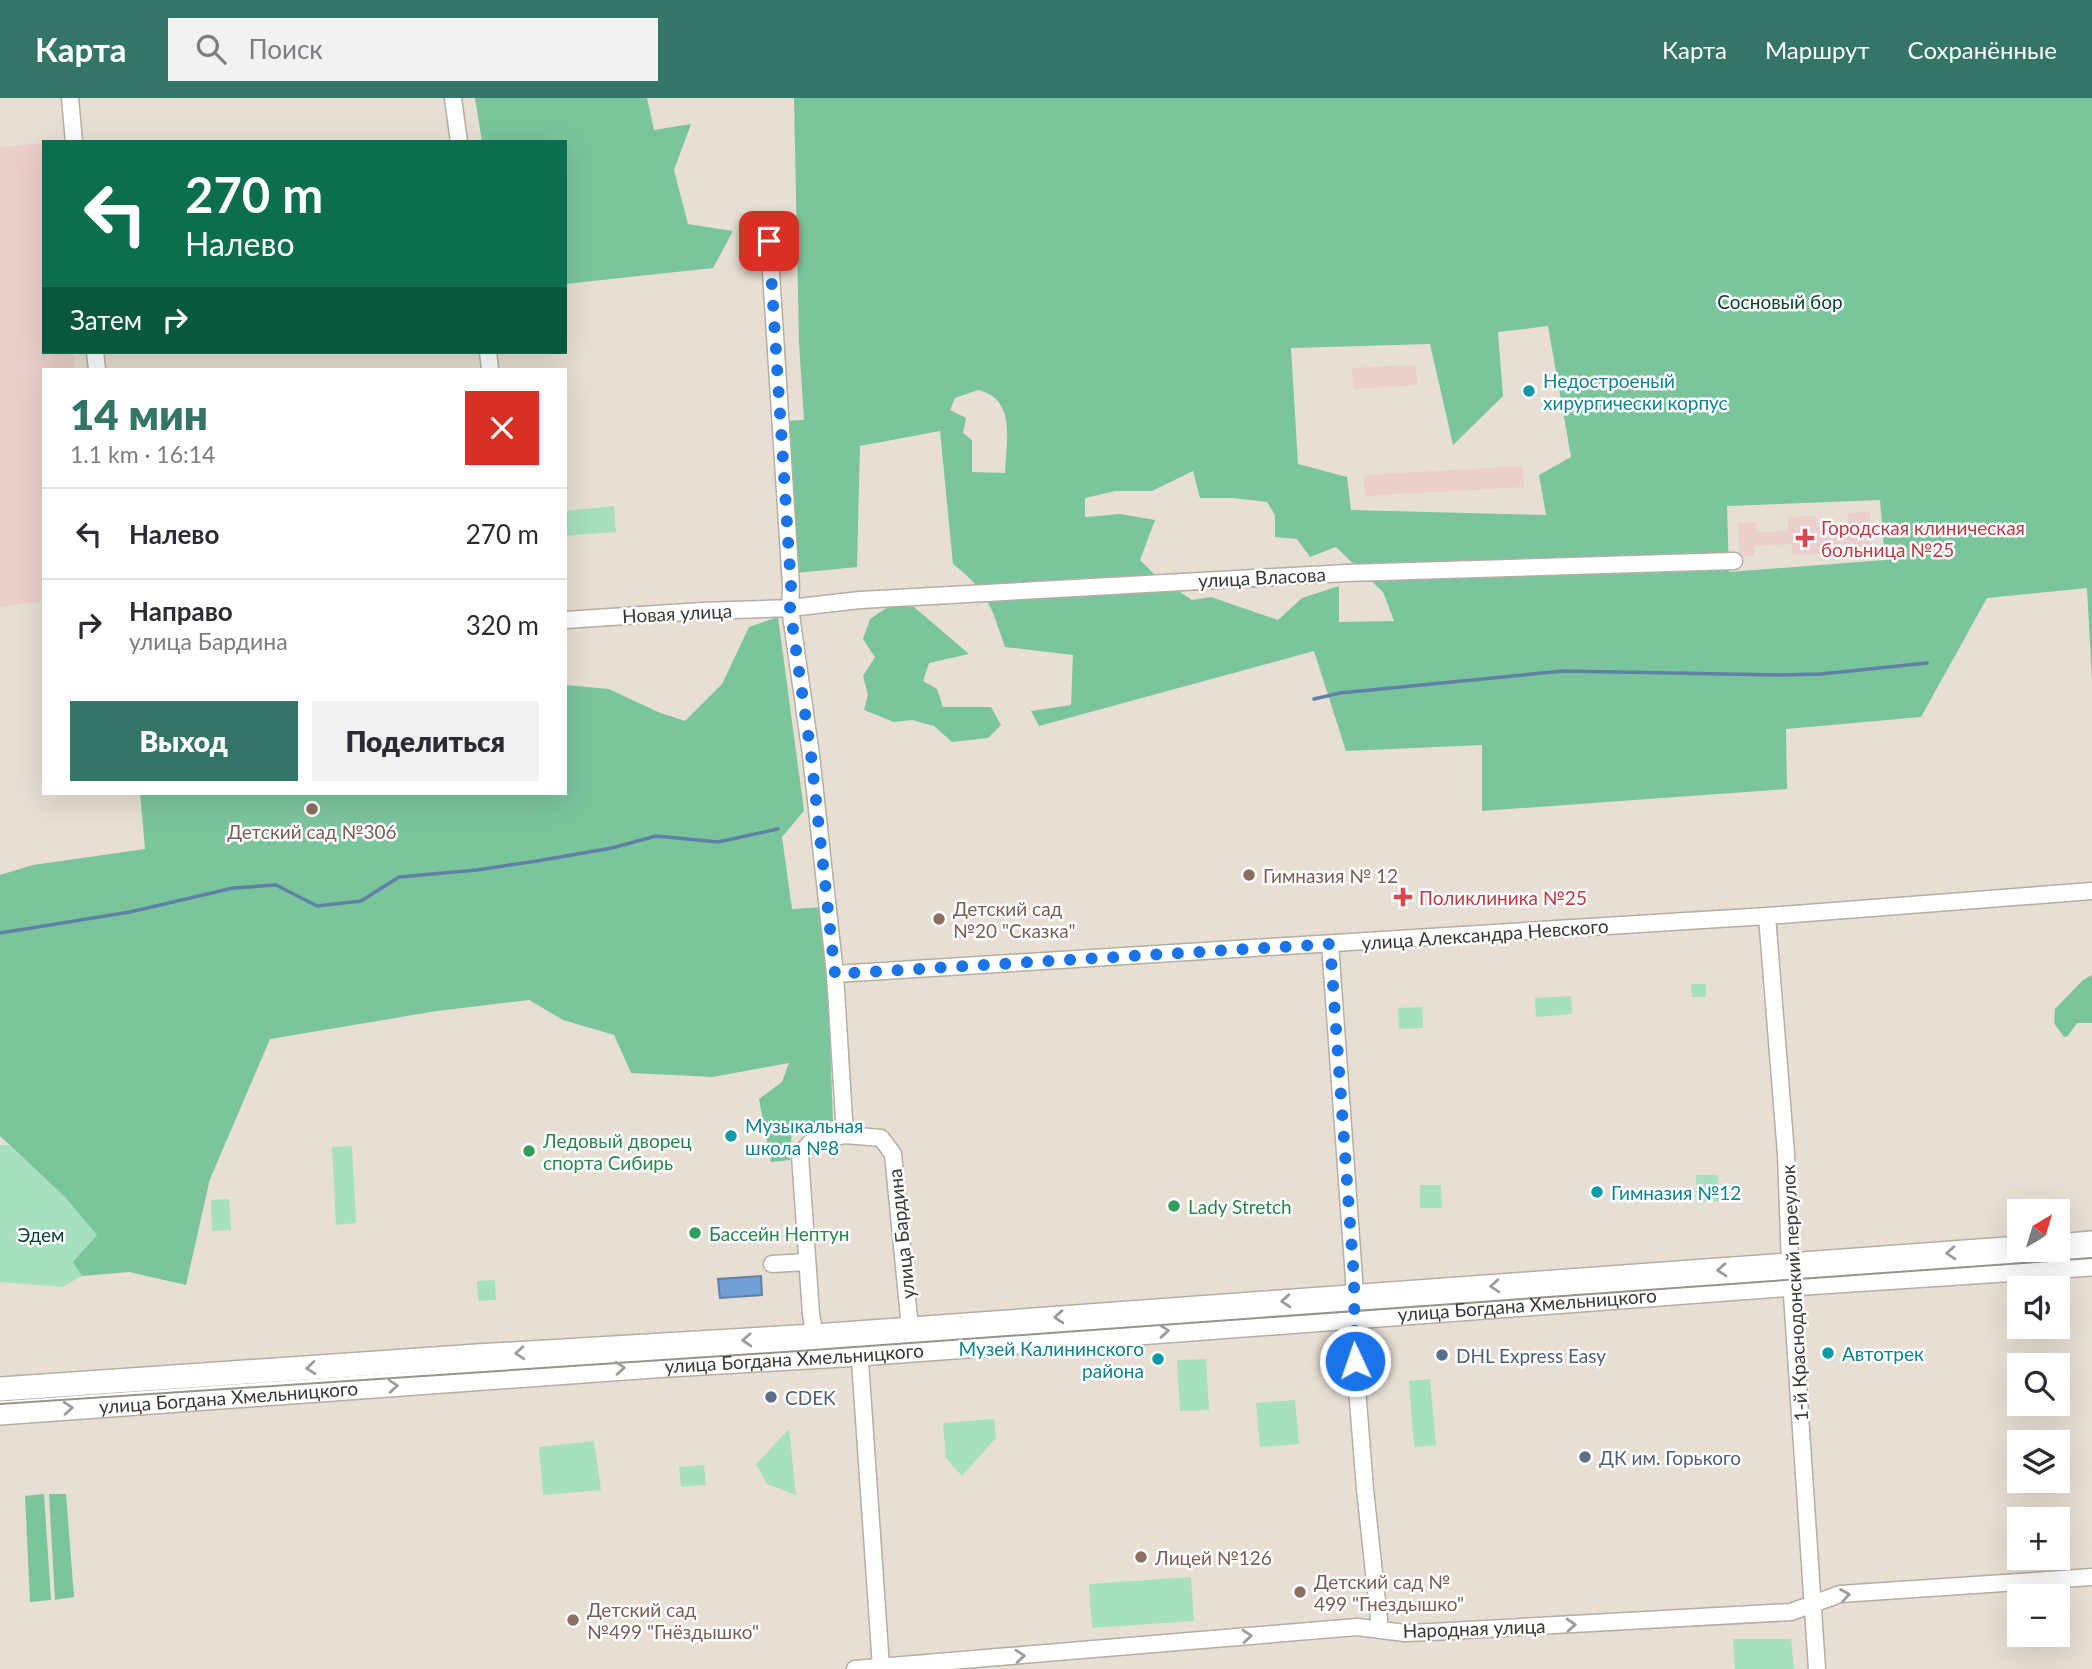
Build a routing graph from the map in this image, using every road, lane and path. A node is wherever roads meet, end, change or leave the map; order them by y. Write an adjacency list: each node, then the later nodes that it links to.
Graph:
1 (69, 98): 3 (street)
2 (453, 98): 4 (street)
3 (74, 140)
4 (459, 140)
5 (769, 241): 7 (street)
6 (1734, 561): 7 (street, улица Власова)
7 (790, 608): 8 (street, Новая улица); 12 (street)
8 (567, 620)
9 (2092, 891): 10 (street, улица Александра Невского)
10 (1767, 916): 11 (street, улица Александра Невского); 20 (street, 1-й Краснодонский переулок)
11 (1330, 944): 12 (street, улица Александра Невского); 21 (street)
12 (835, 974): 13 (street)
13 (845, 1135): 17 (street, улица Бардина); 22 (street, улица Бардина)
14 (2092, 1243): 15 (highway)
15 (2070, 1245)
16 (2007, 1250): 20 (highway, улица Богдана Хмельницкого, one-way to 20)
17 (807, 1262): 18 (street); 23 (street, улица Бардина)
18 (772, 1264)
19 (2092, 1264): 20 (highway, улица Богдана Хмельницкого)
20 (1791, 1275): 21 (highway, улица Богдана Хмельницкого); 28 (street, 1-й Краснодонский переулок)
21 (1354, 1307): 22 (highway, улица Богдана Хмельницкого, one-way to 22); 24 (highway, улица Богдана Хмельницкого, one-way to 21); 29 (street)
22 (911, 1328): 24 (highway, улица Богдана Хмельницкого)
23 (815, 1336): 24 (highway, улица Богдана Хмельницкого); 25 (highway, улица Богдана Хмельницкого, one-way to 25)
24 (859, 1343): 26 (highway, улица Богдана Хмельницкого, one-way to 24); 30 (street)
25 (0, 1389)
26 (0, 1413)
27 (2092, 1577): 28 (street, Народная улица, one-way to 27)
28 (1814, 1604): 29 (street, Народная улица, one-way to 28); 32 (street, 1-й Краснодонский переулок)
29 (1380, 1629): 30 (street, Народная улица, one-way to 29)
30 (881, 1667): 31 (street, Народная улица)
31 (855, 1669)
32 (1817, 1669)

